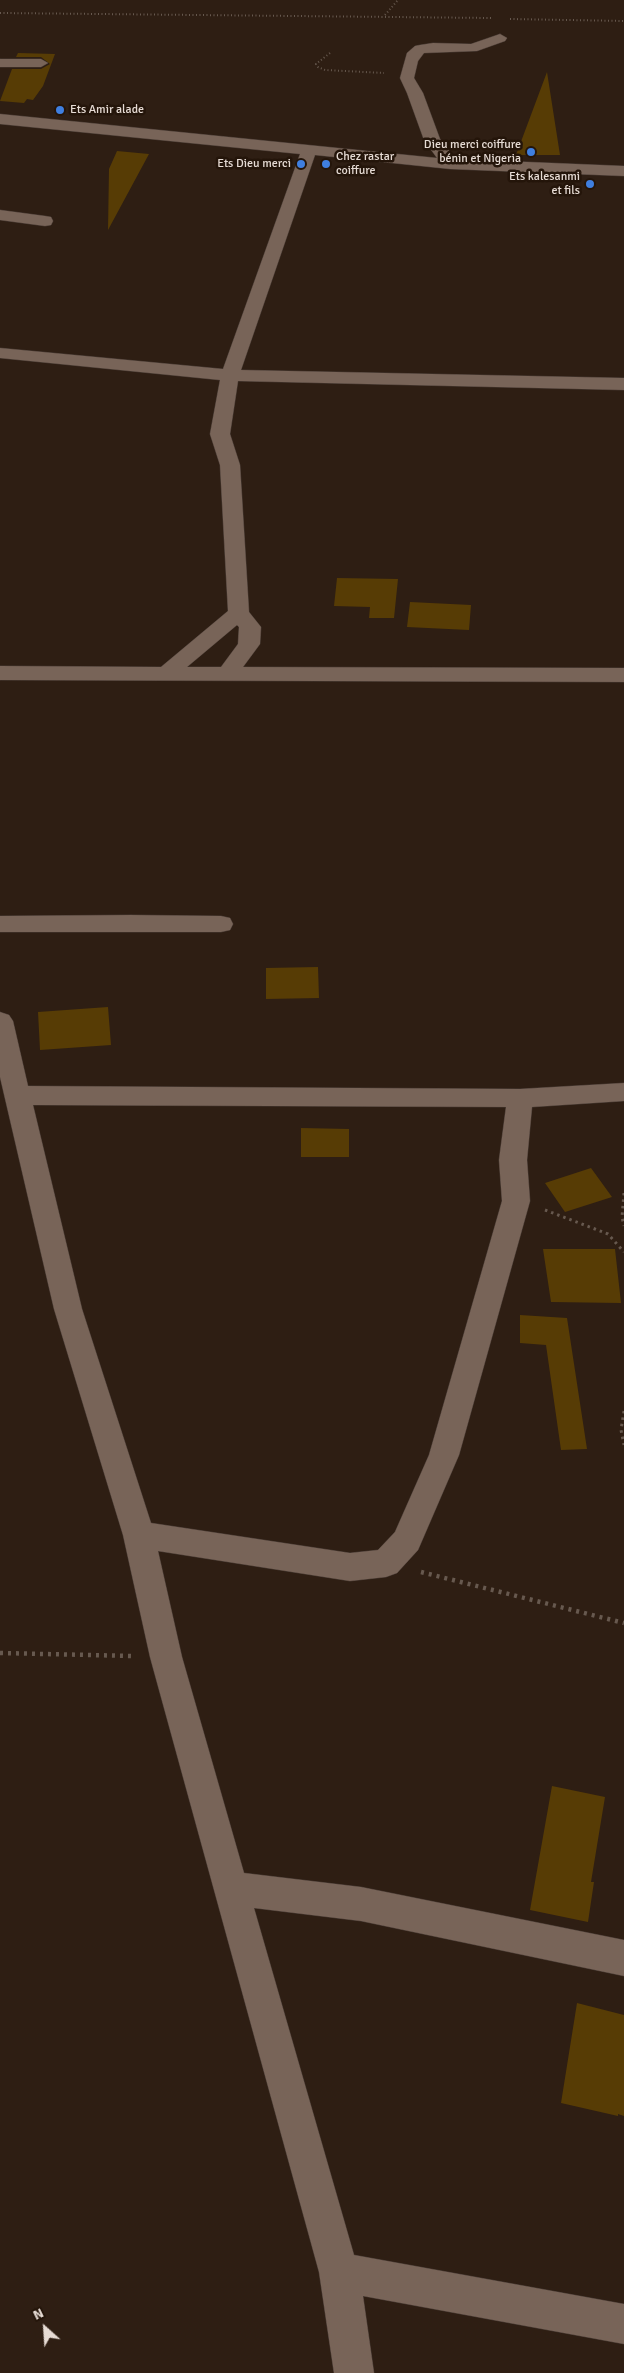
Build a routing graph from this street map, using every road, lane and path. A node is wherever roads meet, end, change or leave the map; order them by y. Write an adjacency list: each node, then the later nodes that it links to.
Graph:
1 (398, 0): 3 (path)
2 (0, 13): 3 (path)
3 (385, 16): 4 (path)
4 (491, 18)
5 (509, 19): 6 (path)
6 (624, 21)
7 (500, 38): 11 (street)
8 (330, 54): 11 (path)
9 (41, 63): 10 (street)
10 (0, 64)
11 (407, 78): 14 (street)
12 (0, 119): 13 (street)
13 (308, 150): 14 (street); 19 (street)
14 (450, 164): 15 (street)
15 (624, 171)
16 (0, 215): 17 (street)
17 (45, 221)
18 (0, 353): 19 (street)
19 (230, 375): 20 (street); 21 (street)
20 (624, 384)
21 (239, 613): 22 (street); 24 (street)
22 (228, 673): 24 (street); 25 (street)
23 (0, 674): 24 (street)
24 (166, 674)
25 (624, 675)
26 (0, 924): 27 (street)
27 (221, 924)
28 (0, 1021): 30 (street)
29 (624, 1092): 31 (street)
30 (18, 1095): 31 (street); 38 (street)
31 (520, 1098): 33 (street)
32 (624, 1193): 34 (path)
33 (516, 1201): 35 (path); 39 (street)
34 (624, 1226)
35 (624, 1252)
36 (624, 1411): 37 (path)
37 (624, 1444)
38 (138, 1535): 39 (street); 42 (street)
39 (386, 1563): 40 (path)
40 (624, 1623)
41 (0, 1653): 42 (path)
42 (166, 1657): 43 (street)
43 (230, 1888): 44 (street); 45 (street)
44 (624, 1958)
45 (339, 2272): 46 (street); 47 (street)
46 (624, 2324)
47 (354, 2373)

